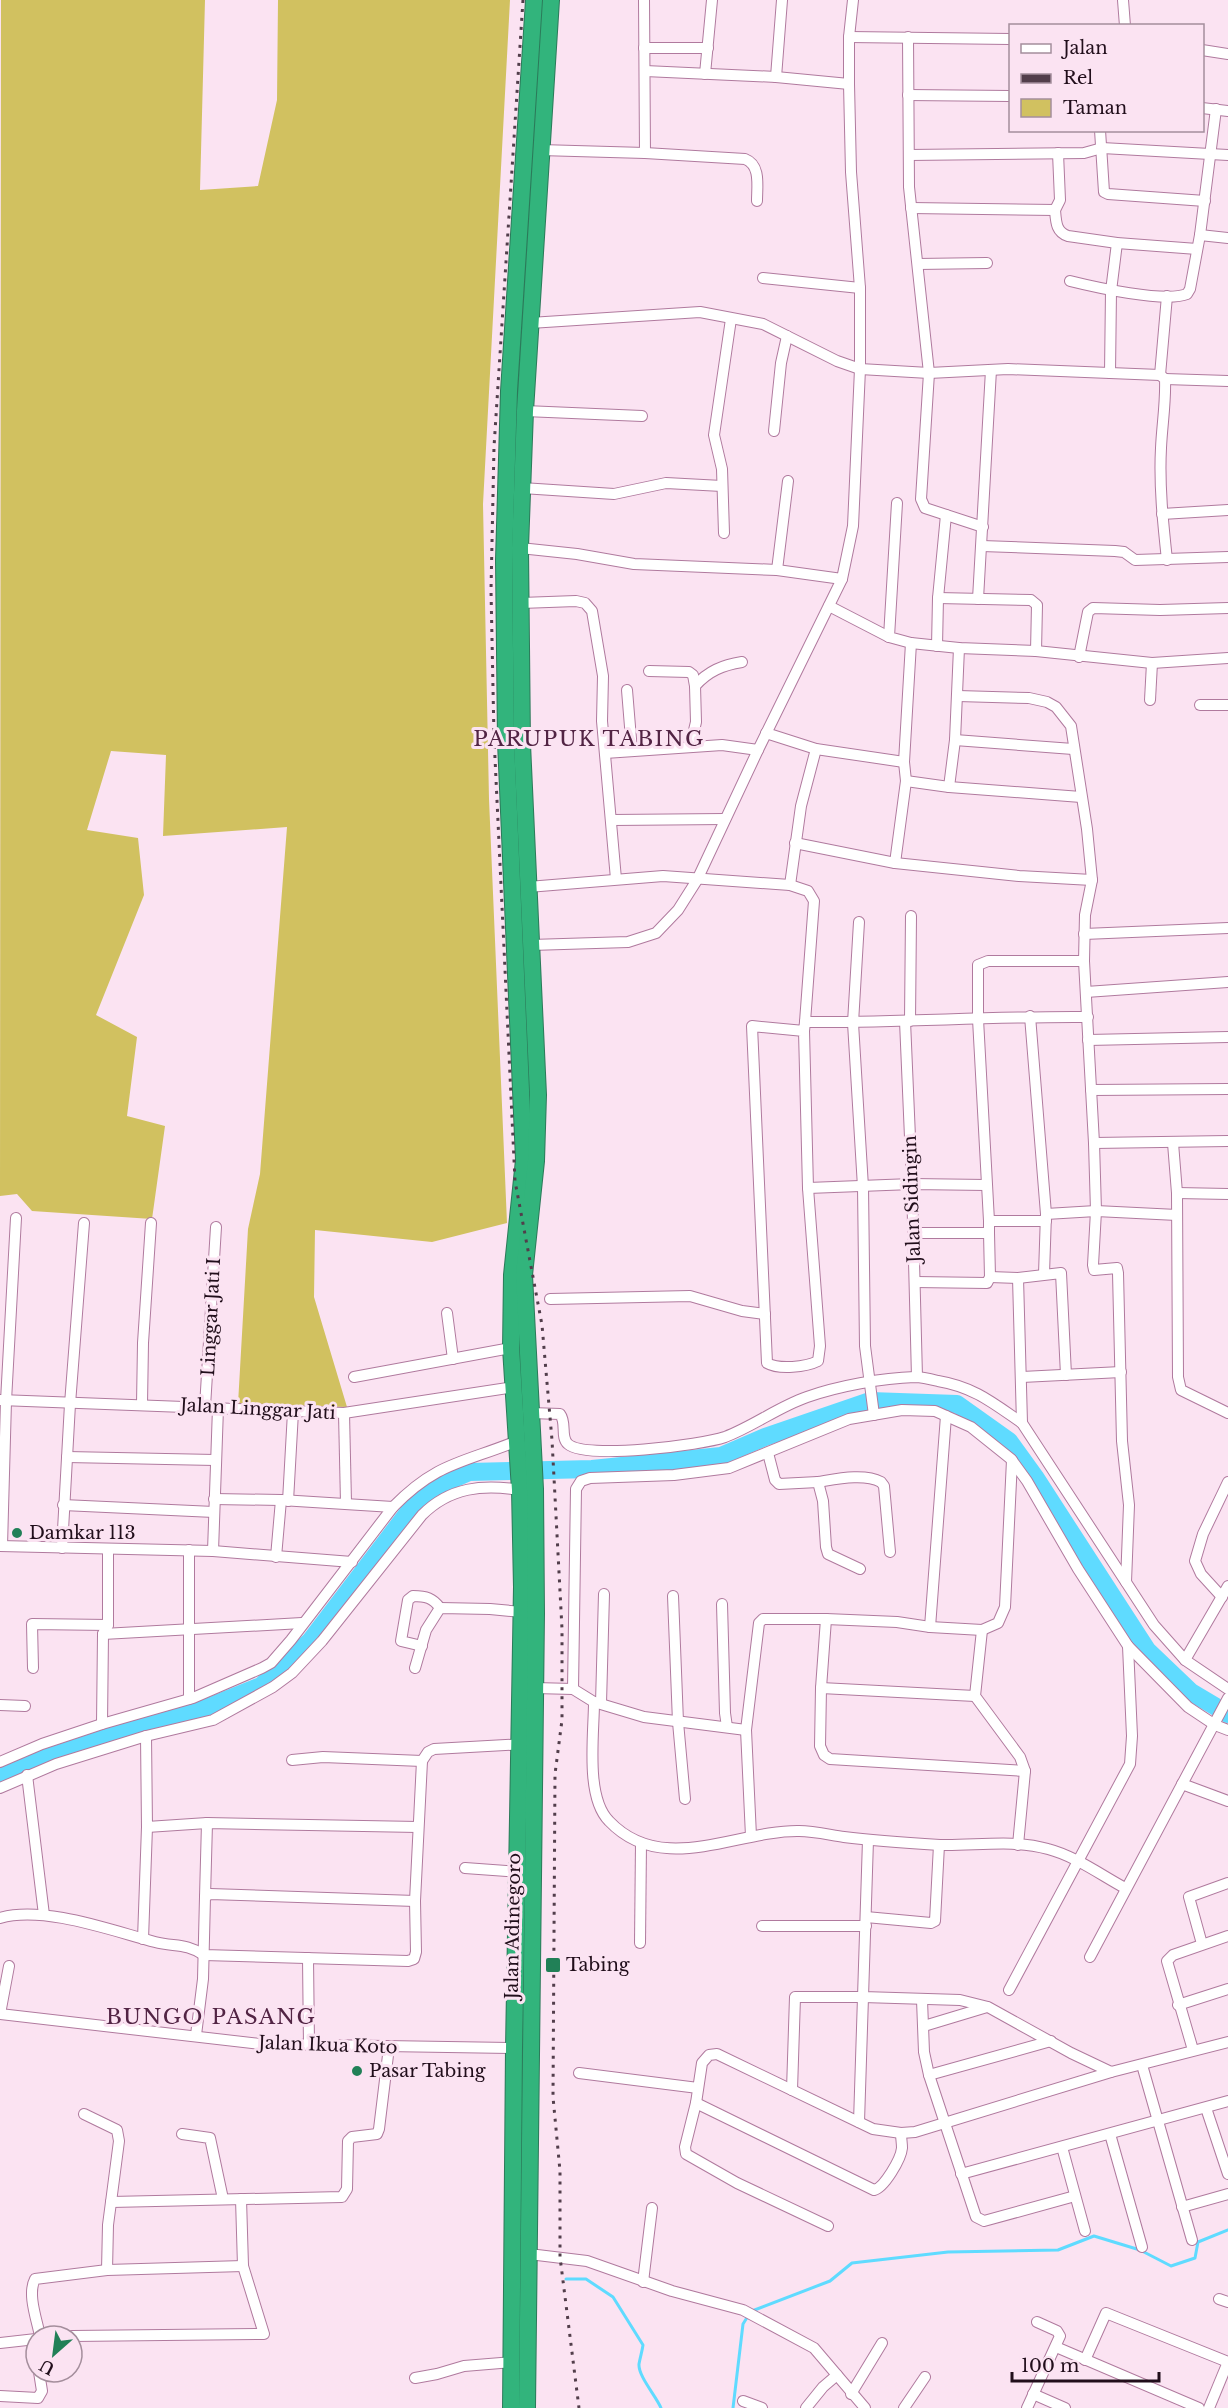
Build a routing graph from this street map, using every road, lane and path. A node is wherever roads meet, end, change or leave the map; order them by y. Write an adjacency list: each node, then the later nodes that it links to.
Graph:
1 (644, 0): 12 (street)
2 (712, 0): 13 (street)
3 (782, 0): 18 (street)
4 (853, 0): 8 (street)
5 (1123, 0): 7 (street)
6 (542, 3): 11 (highway)
7 (1125, 24)
8 (849, 37): 9 (street); 19 (street)
9 (908, 37): 10 (street); 20 (street)
10 (1009, 39)
11 (539, 43): 27 (highway); 57 (highway)
12 (644, 48): 13 (street); 16 (street)
13 (708, 48): 17 (street)
14 (1204, 50): 15 (street)
15 (1228, 54)
16 (645, 71): 17 (street); 28 (street)
17 (705, 74): 18 (street)
18 (776, 77): 19 (street)
19 (849, 84): 45 (street)
20 (908, 95): 21 (street); 31 (street)
21 (1009, 96)
22 (1204, 108): 23 (street)
23 (1216, 109): 24 (street); 30 (street)
24 (1228, 111)
25 (1100, 132): 26 (street)
26 (1102, 148): 29 (street); 30 (street); 34 (street)
27 (540, 150): 28 (street); 49 (highway)
28 (645, 153): 33 (street)
29 (1058, 153): 31 (street); 36 (street)
30 (1210, 153): 32 (street); 34 (street)
31 (909, 155): 35 (street)
32 (1228, 155)
33 (757, 201)
34 (1205, 201): 37 (street)
35 (911, 208): 36 (street); 42 (street)
36 (1054, 210): 39 (street)
37 (1200, 235): 38 (street); 40 (street)
38 (1228, 238)
39 (1117, 243): 40 (street); 46 (street)
40 (1197, 249): 47 (street)
41 (987, 263): 42 (street)
42 (918, 264): 53 (street)
43 (763, 278): 45 (street)
44 (1070, 281): 46 (street)
45 (860, 288): 51 (street)
46 (1111, 291): 47 (street); 54 (street)
47 (1167, 296): 55 (street)
48 (731, 319): 49 (street); 50 (street); 62 (street)
49 (530, 323): 57 (highway)
50 (787, 336): 51 (street); 60 (street)
51 (860, 369): 53 (street); 75 (street)
52 (991, 370): 53 (street); 54 (street); 68 (street)
53 (929, 373): 67 (street)
54 (1110, 373): 55 (street)
55 (1162, 377): 56 (street); 66 (street)
56 (1228, 381)
57 (518, 391): 58 (highway); 99 (highway)
58 (525, 411): 59 (street); 63 (highway)
59 (642, 416)
60 (774, 431)
61 (788, 481): 74 (street)
62 (722, 486): 63 (street); 69 (street)
63 (522, 488): 71 (highway)
64 (897, 503): 81 (street)
65 (1228, 510): 66 (street)
66 (1162, 514): 73 (street)
67 (946, 515): 68 (street); 76 (street)
68 (983, 527): 70 (street)
69 (724, 533)
70 (982, 546): 73 (street); 77 (street)
71 (520, 548): 74 (street); 78 (highway)
72 (1228, 557): 73 (street)
73 (1167, 560)
74 (777, 570): 75 (street)
75 (842, 579): 79 (street)
76 (938, 598): 77 (street); 83 (street)
77 (978, 599): 85 (street)
78 (521, 603): 99 (highway); 105 (street)
79 (829, 606): 81 (street); 97 (street)
80 (1228, 608): 86 (street)
81 (889, 637): 82 (street)
82 (911, 643): 83 (street); 106 (street)
83 (937, 646): 84 (street)
84 (959, 648): 85 (street); 93 (street)
85 (1036, 651): 86 (street)
86 (1079, 657): 89 (street)
87 (1228, 658): 89 (street)
88 (742, 662): 91 (street)
89 (1152, 663): 94 (street)
90 (649, 671): 91 (street)
91 (695, 686): 100 (street)
92 (627, 690): 104 (street)
93 (958, 696): 98 (street); 102 (street)
94 (1150, 700)
95 (1200, 705): 96 (street)
96 (1228, 705)
97 (766, 733): 101 (street); 103 (street)
98 (955, 740): 102 (street); 108 (street)
99 (514, 743): 118 (highway); 140 (highway)
100 (690, 747): 103 (street); 104 (street)
101 (816, 749): 106 (street); 112 (street)
102 (1073, 749): 109 (street)
103 (758, 750): 110 (street)
104 (632, 751): 105 (street)
105 (605, 753): 111 (street)
106 (904, 762): 107 (street)
107 (906, 781): 108 (street); 113 (street)
108 (949, 787): 109 (street)
109 (1081, 797): 116 (street)
110 (725, 819): 111 (street); 115 (street)
111 (612, 820): 114 (street)
112 (795, 843): 113 (street); 117 (street)
113 (895, 864): 116 (street)
114 (616, 879): 115 (street); 118 (street)
115 (697, 880): 117 (street); 123 (street)
116 (1092, 880): 122 (street)
117 (790, 885): 132 (street)
118 (528, 887): 123 (highway)
119 (911, 916): 130 (street, Jalan Sidingin)
120 (859, 922): 131 (street)
121 (1228, 928): 122 (street)
122 (1084, 934): 124 (street)
123 (531, 945): 140 (highway)
124 (1084, 961): 126 (street); 129 (street)
125 (1228, 982): 126 (street)
126 (1086, 992): 128 (street)
127 (1030, 1016): 128 (street); 129 (street); 149 (street)
128 (1088, 1017): 134 (street)
129 (978, 1019): 130 (street); 142 (street)
130 (907, 1021): 131 (street); 141 (street, Jalan Sidingin)
131 (853, 1023): 132 (street); 143 (street)
132 (804, 1027): 144 (street); 163 (street)
133 (1228, 1037): 134 (street)
134 (1088, 1040): 136 (street)
135 (1228, 1089): 136 (street)
136 (1091, 1090): 138 (street)
137 (1228, 1141): 139 (street)
138 (1094, 1143): 139 (street); 147 (street)
139 (1173, 1143): 145 (street)
140 (530, 1161): 164 (highway); 180 (highway)
141 (912, 1184): 142 (street); 143 (street); 155 (street, Jalan Sidingin)
142 (986, 1185): 151 (street)
143 (863, 1187): 144 (street); 171 (street)
144 (808, 1188): 163 (street)
145 (1177, 1193): 146 (street); 148 (street)
146 (1228, 1194)
147 (1096, 1211): 148 (street); 149 (street); 166 (street)
148 (1177, 1215): 182 (street)
149 (1046, 1217): 151 (street); 157 (street)
150 (16, 1218): 173 (street)
151 (989, 1221): 156 (street)
152 (84, 1223): 174 (street)
153 (151, 1223): 175 (street)
154 (216, 1227): 176 (street, Linggar Jati I)
155 (914, 1233): 156 (street); 160 (street, Jalan Sidingin)
156 (988, 1233): 158 (street)
157 (1044, 1274): 159 (street); 167 (street)
158 (990, 1277): 159 (street); 160 (street)
159 (1018, 1278): 170 (street)
160 (915, 1282): 169 (street, Jalan Sidingin)
161 (550, 1299): 163 (street)
162 (447, 1313): 165 (street)
163 (765, 1314)
164 (511, 1348): 165 (street); 172 (highway)
165 (453, 1359): 168 (street)
166 (1121, 1372): 167 (street); 208 (street)
167 (1066, 1375): 170 (street)
168 (354, 1377)
169 (917, 1377): 171 (street); 184 (street)
170 (1022, 1377): 184 (street)
171 (869, 1385): 180 (street); 181 (street)
172 (514, 1387): 179 (street, Jalan Linggar Jati); 185 (highway)
173 (3, 1400): 174 (street, Jalan Linggar Jati); 199 (street)
174 (70, 1404): 175 (street, Jalan Linggar Jati); 187 (street)
175 (142, 1404): 176 (street, Jalan Linggar Jati)
176 (206, 1407): 177 (street, Jalan Linggar Jati)
177 (218, 1408): 178 (street, Jalan Linggar Jati); 188 (street)
178 (293, 1412): 179 (street, Jalan Linggar Jati); 194 (street)
179 (344, 1413): 195 (street)
180 (531, 1413): 185 (highway)
181 (874, 1413): 183 (street); 186 (street)
182 (1228, 1413)
183 (946, 1416): 189 (street); 218 (street)
184 (1022, 1424): 208 (street)
185 (522, 1444): 192 (highway, Jalan Adinegoro); 197 (street)
186 (768, 1453): 190 (street); 229 (street)
187 (67, 1457): 188 (street); 196 (street)
188 (215, 1460): 193 (street)
189 (1012, 1460): 221 (street); 223 (street)
190 (818, 1482): 204 (street); 207 (street)
191 (1228, 1482): 212 (street)
192 (525, 1489): 215 (highway, Jalan Adinegoro); 243 (street)
193 (214, 1499): 194 (street); 198 (street)
194 (285, 1500): 195 (street); 205 (street)
195 (346, 1503): 197 (street)
196 (63, 1505): 198 (street); 200 (street)
197 (393, 1507): 206 (street)
198 (214, 1512): 203 (street)
199 (1, 1546): 200 (street)
200 (62, 1548): 201 (street)
201 (108, 1549): 202 (street); 219 (street)
202 (189, 1550): 203 (street); 220 (street)
203 (213, 1551): 205 (street)
204 (890, 1552)
205 (276, 1557): 206 (street)
206 (352, 1562): 217 (street)
207 (860, 1569)
208 (1126, 1582): 224 (street)
209 (1228, 1586): 212 (street)
210 (604, 1594): 234 (street)
211 (673, 1596): 237 (street)
212 (1222, 1597): 224 (street)
213 (722, 1604): 240 (street)
214 (440, 1608): 215 (street); 222 (street); 222 (street)
215 (529, 1612): 227 (highway, Jalan Adinegoro); 244 (highway, Jalan Adinegoro)
216 (826, 1619): 218 (street); 228 (street); 241 (street)
217 (302, 1623): 220 (street); 233 (street)
218 (930, 1627): 221 (street)
219 (106, 1629): 220 (street); 225 (street); 239 (street)
220 (188, 1629): 233 (street)
221 (982, 1630): 231 (street)
222 (422, 1646): 226 (street)
223 (1128, 1646): 238 (street); 262 (street)
224 (1185, 1660): 230 (street)
225 (33, 1668)
226 (415, 1668)
227 (535, 1688): 229 (street); 244 (highway, Jalan Adinegoro)
228 (821, 1688): 231 (street); 248 (street)
229 (573, 1689): 234 (street)
230 (1228, 1689)
231 (975, 1696): 248 (street)
232 (1228, 1698): 238 (street)
233 (189, 1699): 239 (street)
234 (597, 1702): 237 (street); 259 (street)
235 (0, 1706): 236 (street)
236 (26, 1706)
237 (678, 1722): 240 (street); 252 (street)
238 (1216, 1722): 242 (street); 250 (street)
239 (102, 1724): 247 (street)
240 (727, 1727): 241 (street)
241 (746, 1730): 257 (street)
242 (1228, 1730)
243 (146, 1736): 249 (street); 255 (street)
244 (527, 1744): 246 (street); 264 (highway, Jalan Adinegoro); 326 (highway, Jalan Adinegoro)
245 (292, 1760): 246 (street)
246 (422, 1761): 256 (street)
247 (0, 1762)
248 (1025, 1771): 261 (street)
249 (27, 1775): 251 (street); 269 (street)
250 (1182, 1784): 253 (street); 266 (street)
251 (0, 1788)
252 (685, 1799)
253 (1228, 1801)
254 (207, 1823): 255 (street); 256 (street); 267 (street)
255 (147, 1827): 274 (street)
256 (418, 1827): 268 (street)
257 (751, 1836): 258 (street); 259 (street)
258 (868, 1840): 260 (street); 271 (street)
259 (641, 1843): 275 (street)
260 (939, 1845): 261 (street); 271 (street)
261 (1018, 1845): 262 (street)
262 (1078, 1862): 266 (street); 282 (street)
263 (465, 1868): 264 (street)
264 (519, 1872): 294 (highway, Jalan Adinegoro)
265 (1228, 1883): 276 (street)
266 (1125, 1888): 278 (street)
267 (205, 1897): 268 (street); 277 (street)
268 (416, 1901): 279 (street)
269 (44, 1915): 270 (street); 274 (street)
270 (0, 1918)
271 (866, 1921): 272 (street); 283 (street)
272 (762, 1926)
273 (1228, 1936): 276 (street)
274 (143, 1938): 277 (street)
275 (640, 1943)
276 (1202, 1944): 285 (street)
277 (204, 1955): 279 (street); 289 (street)
278 (1090, 1957)
279 (308, 1958): 292 (street)
280 (9, 1965): 287 (street)
281 (1228, 1989): 285 (street)
282 (1009, 1990)
283 (862, 1998): 284 (street); 301 (street); 307 (street)
284 (922, 2000): 286 (street); 288 (street)
285 (1178, 2005): 295 (street)
286 (988, 2007): 288 (street); 290 (street)
287 (0, 2014): 289 (street, Jalan Ikua Koto)
288 (924, 2026): 299 (street)
289 (196, 2035): 292 (street, Jalan Ikua Koto)
290 (1051, 2041): 297 (street); 299 (street)
291 (1228, 2042): 295 (street)
292 (309, 2045): 293 (street, Jalan Ikua Koto)
293 (389, 2047): 294 (street, Jalan Ikua Koto); 318 (street)
294 (514, 2048): 338 (highway, Jalan Adinegoro)
295 (1193, 2050): 296 (street)
296 (1142, 2065): 297 (street); 306 (street)
297 (1111, 2072): 308 (street)
298 (579, 2073): 300 (street)
299 (929, 2075): 308 (street)
300 (698, 2088): 301 (street); 303 (street)
301 (792, 2090): 307 (street)
302 (1228, 2101): 304 (street)
303 (696, 2103): 309 (street); 322 (street)
304 (1206, 2108): 306 (street); 314 (street)
305 (84, 2114): 319 (street)
306 (1158, 2119): 311 (street); 320 (street)
307 (859, 2122): 309 (street)
308 (945, 2122): 309 (street); 313 (street)
309 (901, 2133)
310 (182, 2134): 317 (street)
311 (1110, 2134): 312 (street); 325 (street)
312 (1062, 2147): 313 (street); 316 (street)
313 (961, 2174): 316 (street)
314 (1228, 2174)
315 (1228, 2194): 320 (street)
316 (1075, 2196): 323 (street)
317 (223, 2199): 318 (street); 319 (street)
318 (242, 2199): 327 (street)
319 (111, 2202): 328 (street)
320 (1182, 2207): 324 (street)
321 (652, 2208): 329 (street)
322 (828, 2226)
323 (1085, 2230)
324 (1192, 2240)
325 (1142, 2247)
326 (529, 2254): 329 (street); 349 (highway, Jalan Adinegoro)
327 (243, 2266): 328 (street); 332 (street)
328 (107, 2270): 331 (street)
329 (643, 2282): 340 (street)
330 (1036, 2322): 336 (street)
331 (35, 2324)
332 (84, 2336)
333 (24, 2340): 334 (street)
334 (0, 2343)
335 (882, 2343): 344 (street)
336 (1056, 2347): 337 (street); 345 (street)
337 (1085, 2360): 339 (street); 356 (street)
338 (512, 2362): 342 (street); 348 (highway, Jalan Adinegoro)
339 (1228, 2362): 357 (street)
340 (837, 2375): 344 (street); 351 (street)
341 (925, 2377): 353 (street)
342 (415, 2378)
343 (41, 2384): 346 (street)
344 (851, 2394): 352 (street)
345 (1033, 2394): 354 (street); 355 (street)
346 (0, 2396)
347 (742, 2401): 350 (street)
348 (512, 2408)
349 (527, 2408)
350 (762, 2408)
351 (806, 2408)
352 (865, 2408)
353 (904, 2408)
354 (1027, 2408)
355 (1065, 2408)
356 (1199, 2408)
357 (1209, 2408)

